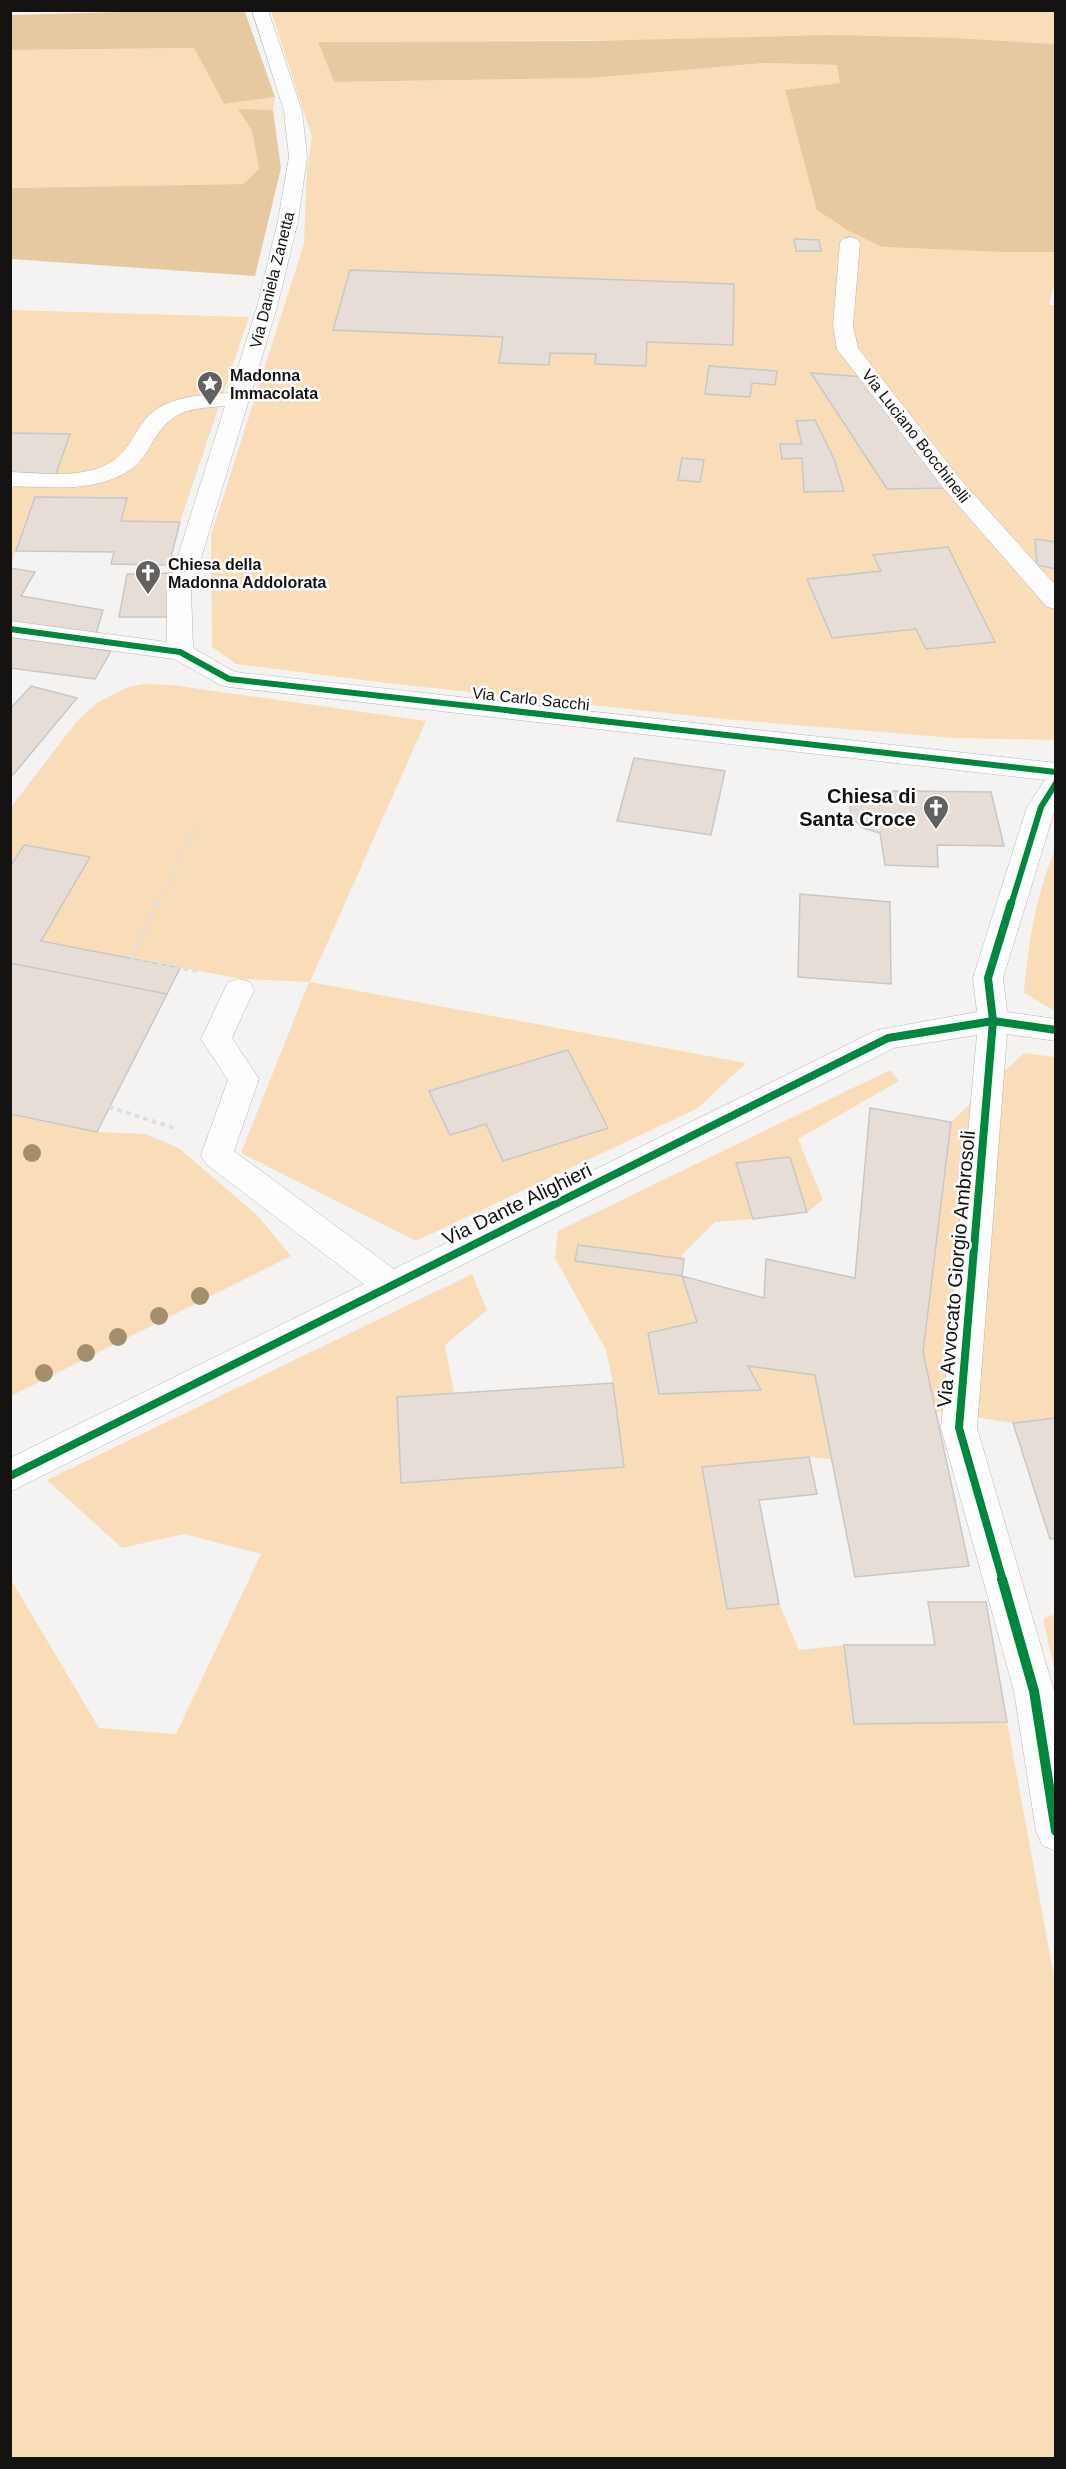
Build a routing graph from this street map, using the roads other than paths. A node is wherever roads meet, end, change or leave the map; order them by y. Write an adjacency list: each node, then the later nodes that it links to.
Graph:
1 (260, 10): 3 (street, Via Daniela Zanetta)
2 (850, 243): 5 (street, Via Luciano Bocchinelli)
3 (240, 398): 4 (street); 7 (street, Via Daniela Zanetta)
4 (10, 479)
5 (1056, 602)
6 (10, 629): 7 (street, Via Carlo Sacchi)
7 (180, 652): 8 (street, Via Carlo Sacchi)
8 (1056, 772)
9 (1056, 783): 11 (street)
10 (239, 990): 13 (street)
11 (993, 1022): 12 (street, Via Dante Alighieri); 13 (street, Via Dante Alighieri); 15 (street, Via Avvocato Giorgio Ambrosoli)
12 (1056, 1030)
13 (392, 1286): 14 (street, Via Dante Alighieri)
14 (10, 1476)
15 (1056, 1831)

